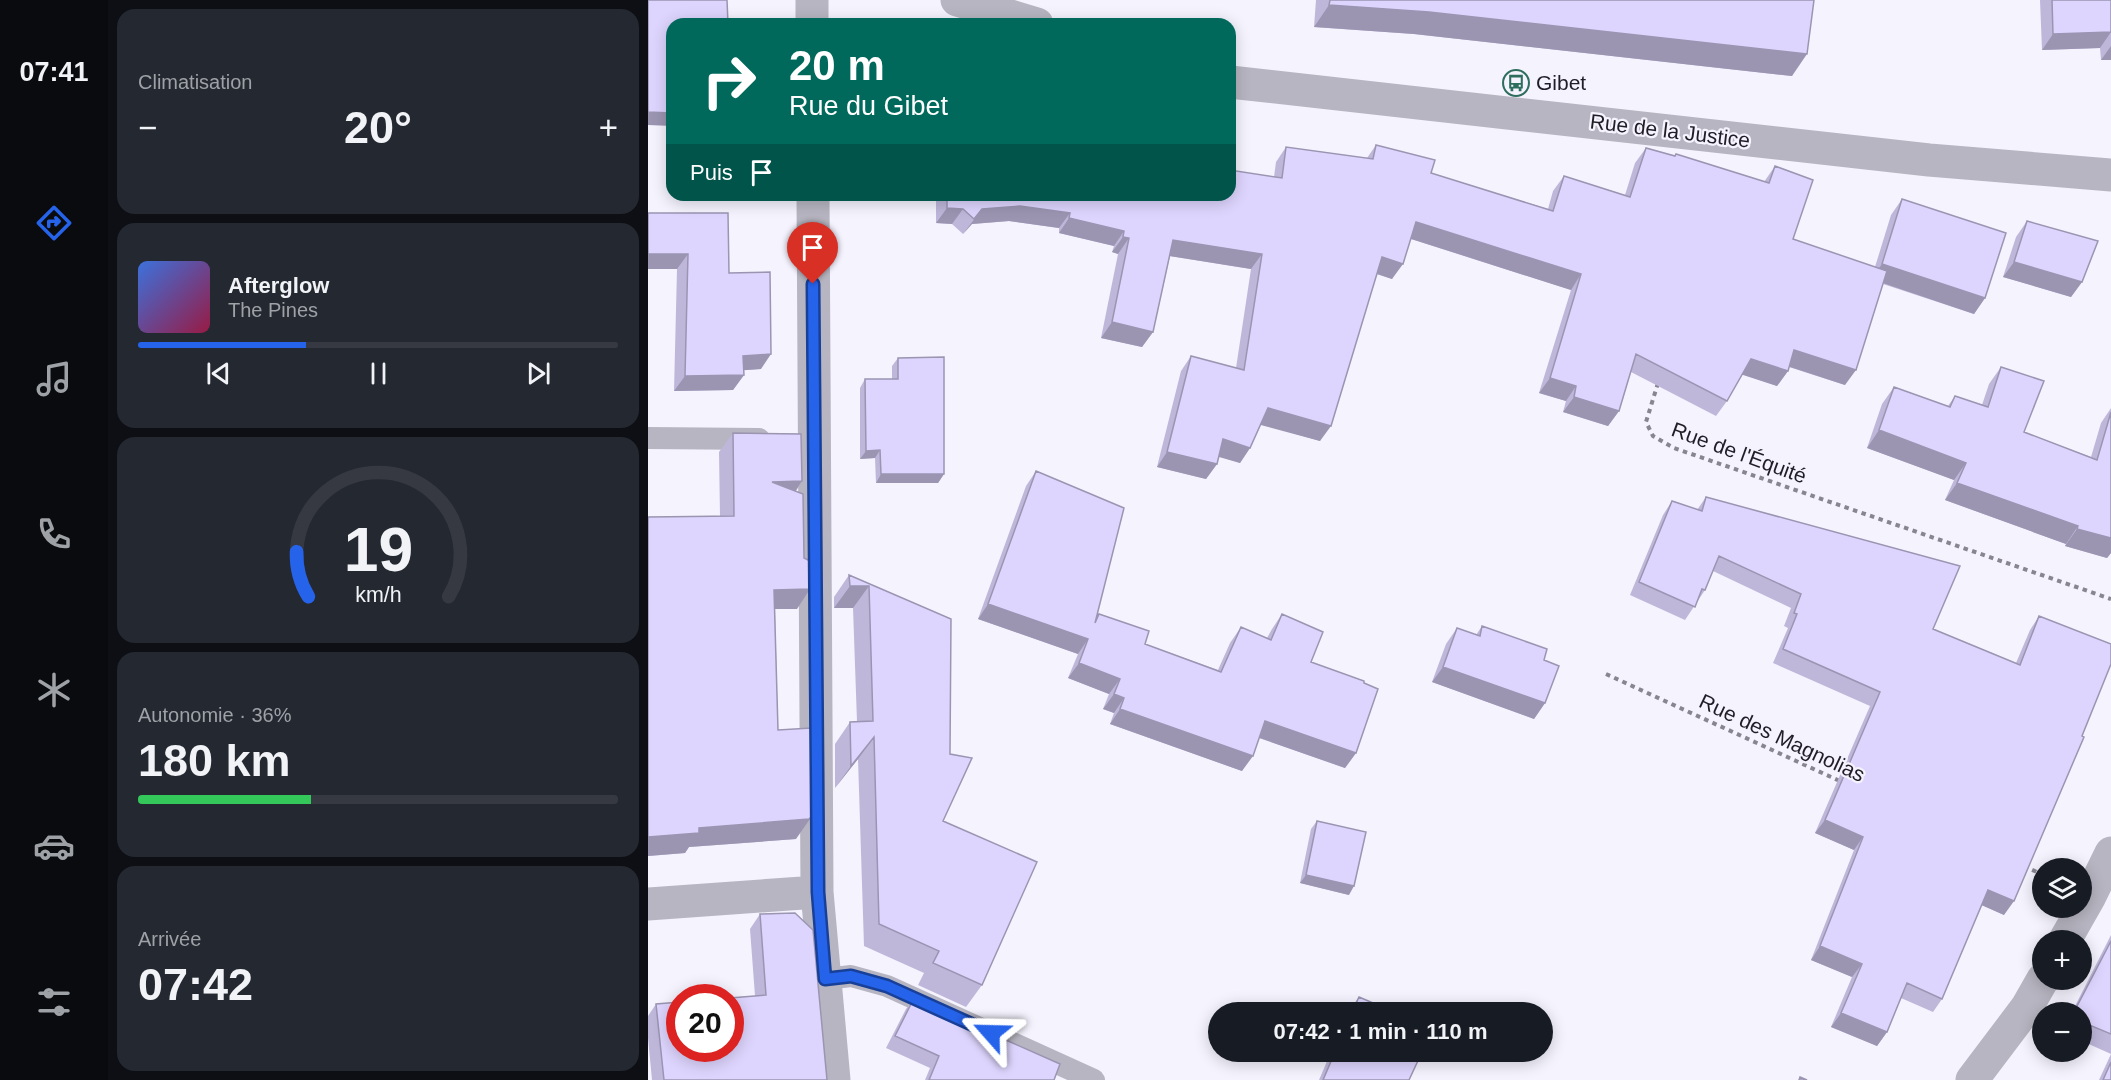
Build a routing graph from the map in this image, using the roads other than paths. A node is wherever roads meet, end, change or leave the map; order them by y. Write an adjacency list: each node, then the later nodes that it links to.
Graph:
1 (812, 0): 3 (street)
2 (957, 0): 4 (street)
3 (812, 18)
4 (1017, 18)
5 (1236, 83): 6 (street, Rue de la Justice)
6 (2111, 175)
7 (813, 201): 9 (street)
8 (648, 438): 9 (lane)
9 (795, 440): 11 (street)
10 (2111, 853): 13 (street)
11 (818, 892): 12 (street); 14 (street)
12 (648, 904)
13 (2071, 930)
14 (825, 979): 16 (street); 17 (lane)
15 (2037, 990): 18 (street)
16 (834, 1080)
17 (1094, 1080)
18 (1972, 1080)

